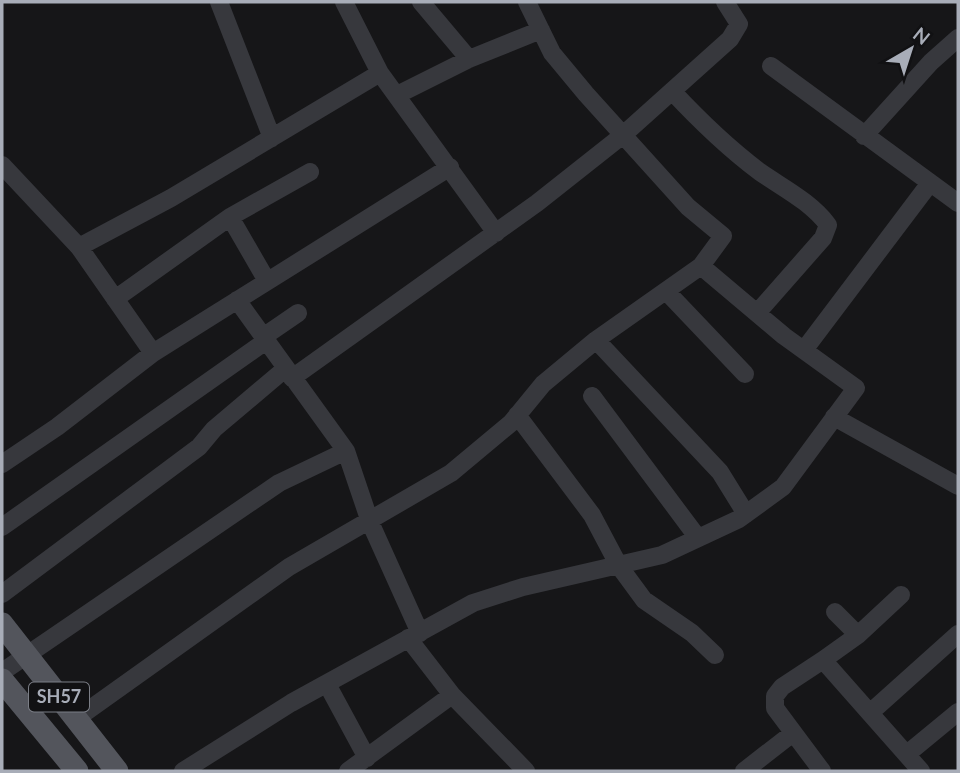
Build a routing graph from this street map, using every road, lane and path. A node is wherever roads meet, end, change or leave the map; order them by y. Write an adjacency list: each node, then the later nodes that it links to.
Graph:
1 (219, 2): 15 (street)
2 (344, 2): 10 (street)
3 (421, 2): 8 (street)
4 (527, 2): 6 (street)
5 (725, 2): 11 (street)
6 (541, 30): 8 (street); 13 (street)
7 (958, 38): 14 (street)
8 (469, 59): 12 (street)
9 (771, 66): 14 (street)
10 (380, 73): 12 (street); 15 (street)
11 (672, 91): 13 (street); 30 (street)
12 (397, 96): 17 (street)
13 (623, 135): 22 (street); 24 (street)
14 (864, 136): 19 (street)
15 (272, 138): 23 (street)
16 (2, 165): 23 (street)
17 (450, 166): 22 (street); 25 (street)
18 (310, 172): 21 (street)
19 (930, 183): 20 (street); 33 (street)
20 (958, 203)
21 (230, 217): 25 (street); 27 (street)
22 (496, 233): 35 (street)
23 (79, 247): 27 (street)
24 (701, 266): 26 (street); 30 (street)
25 (267, 281): 28 (street)
26 (666, 291): 32 (street); 36 (street)
27 (115, 299): 34 (street)
28 (237, 300): 31 (street); 34 (street)
29 (298, 313): 31 (street)
30 (757, 313): 33 (street)
31 (264, 339): 35 (street); 45 (street)
32 (596, 340): 38 (street); 43 (street)
33 (804, 351): 39 (street)
34 (153, 353): 41 (street)
35 (288, 373): 40 (street); 48 (street)
36 (746, 374)
37 (592, 396): 46 (street)
38 (517, 415): 44 (street); 47 (street)
39 (834, 417): 42 (street); 43 (street)
40 (346, 450): 44 (street); 56 (street)
41 (2, 464)
42 (958, 486)
43 (746, 513): 46 (street)
44 (370, 522): 54 (street); 64 (street)
45 (2, 527)
46 (698, 538): 47 (street)
47 (619, 566): 54 (street); 55 (street)
48 (2, 594)
49 (901, 595): 53 (street)
50 (835, 611): 53 (street)
51 (2, 624): 56 (main road, SH57)
52 (958, 634): 62 (street)
53 (858, 635): 57 (street)
54 (414, 636): 60 (street); 61 (street)
55 (715, 655)
56 (27, 656): 58 (street); 64 (main road, SH57)
57 (823, 660): 62 (street); 65 (street)
58 (2, 672)
59 (2, 680): 68 (main road, SH57)
60 (327, 684): 67 (street); 70 (street)
61 (452, 695): 67 (street); 72 (street)
62 (871, 712): 66 (street)
63 (958, 712): 66 (street)
64 (76, 719): 69 (main road, SH57)
65 (793, 733): 73 (street); 74 (street)
66 (907, 754): 75 (street)
67 (367, 758): 71 (street)
68 (77, 771)
69 (117, 771)
70 (183, 771)
71 (348, 771)
72 (524, 771)
73 (744, 771)
74 (822, 771)
75 (921, 771)

